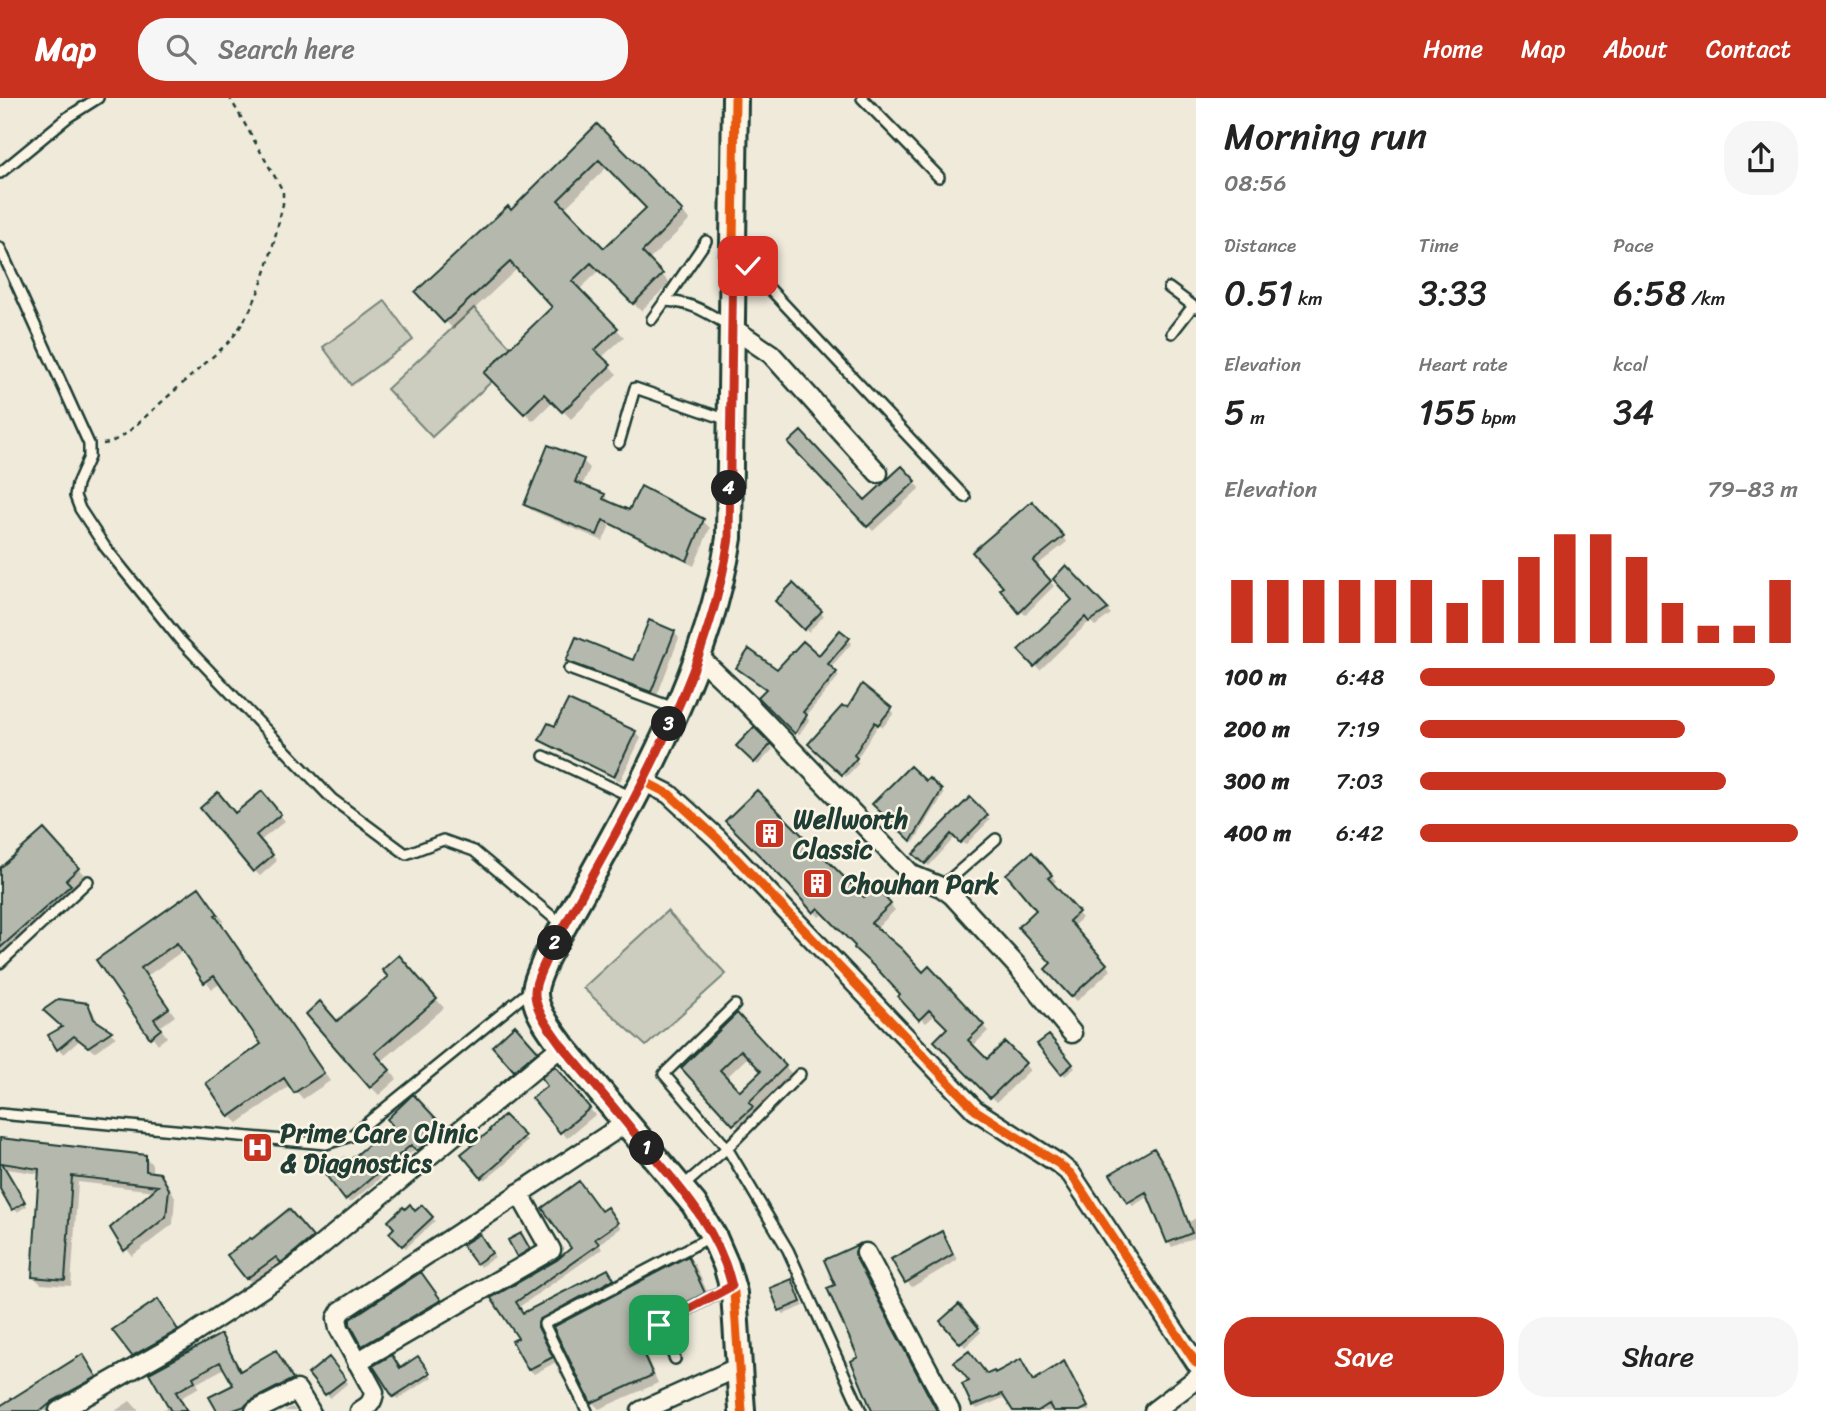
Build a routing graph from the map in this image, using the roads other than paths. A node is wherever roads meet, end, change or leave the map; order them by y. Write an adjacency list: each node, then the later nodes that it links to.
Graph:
1 (98, 98): 4 (lane)
2 (735, 98): 8 (street)
3 (862, 98): 5 (lane)
4 (0, 173)
5 (939, 177)
6 (706, 241): 10 (lane)
7 (0, 248): 27 (lane)
8 (733, 249): 13 (street); 18 (lane)
9 (1168, 288): 11 (lane)
10 (665, 300): 12 (lane); 13 (lane)
11 (1195, 307): 14 (lane)
12 (652, 319)
13 (732, 327): 15 (street); 17 (street)
14 (1172, 333)
15 (730, 421): 16 (lane); 19 (street)
16 (619, 443)
17 (878, 473)
18 (965, 497)
19 (699, 657): 21 (street); 26 (street)
20 (569, 670): 21 (lane)
21 (676, 709): 23 (street)
22 (544, 756): 23 (lane)
23 (638, 789): 27 (street); 44 (street)
24 (996, 839): 26 (lane)
25 (88, 881): 28 (lane)
26 (941, 887): 31 (street)
27 (564, 927): 29 (street)
28 (0, 963)
29 (535, 987): 32 (street); 34 (lane)
30 (735, 1005): 36 (lane)
31 (1072, 1033)
32 (562, 1046): 35 (street); 47 (street)
33 (800, 1074): 36 (lane)
34 (0, 1114)
35 (626, 1123): 37 (street); 38 (street)
36 (727, 1148): 37 (lane); 54 (lane)
37 (680, 1188): 39 (street)
38 (519, 1193): 43 (street); 43 (street)
39 (713, 1235): 41 (street); 51 (lane)
40 (866, 1253): 55 (street)
41 (732, 1286): 42 (lane); 45 (street)
42 (674, 1359)
43 (357, 1362): 50 (street)
44 (1196, 1363)
45 (739, 1367): 52 (street); 53 (street)
46 (1196, 1379): 56 (street)
47 (60, 1411)
48 (255, 1411): 49 (street)
49 (310, 1411)
50 (360, 1411)
51 (587, 1411)
52 (641, 1411)
53 (742, 1411)
54 (861, 1411)
55 (950, 1411)
56 (1154, 1411)

